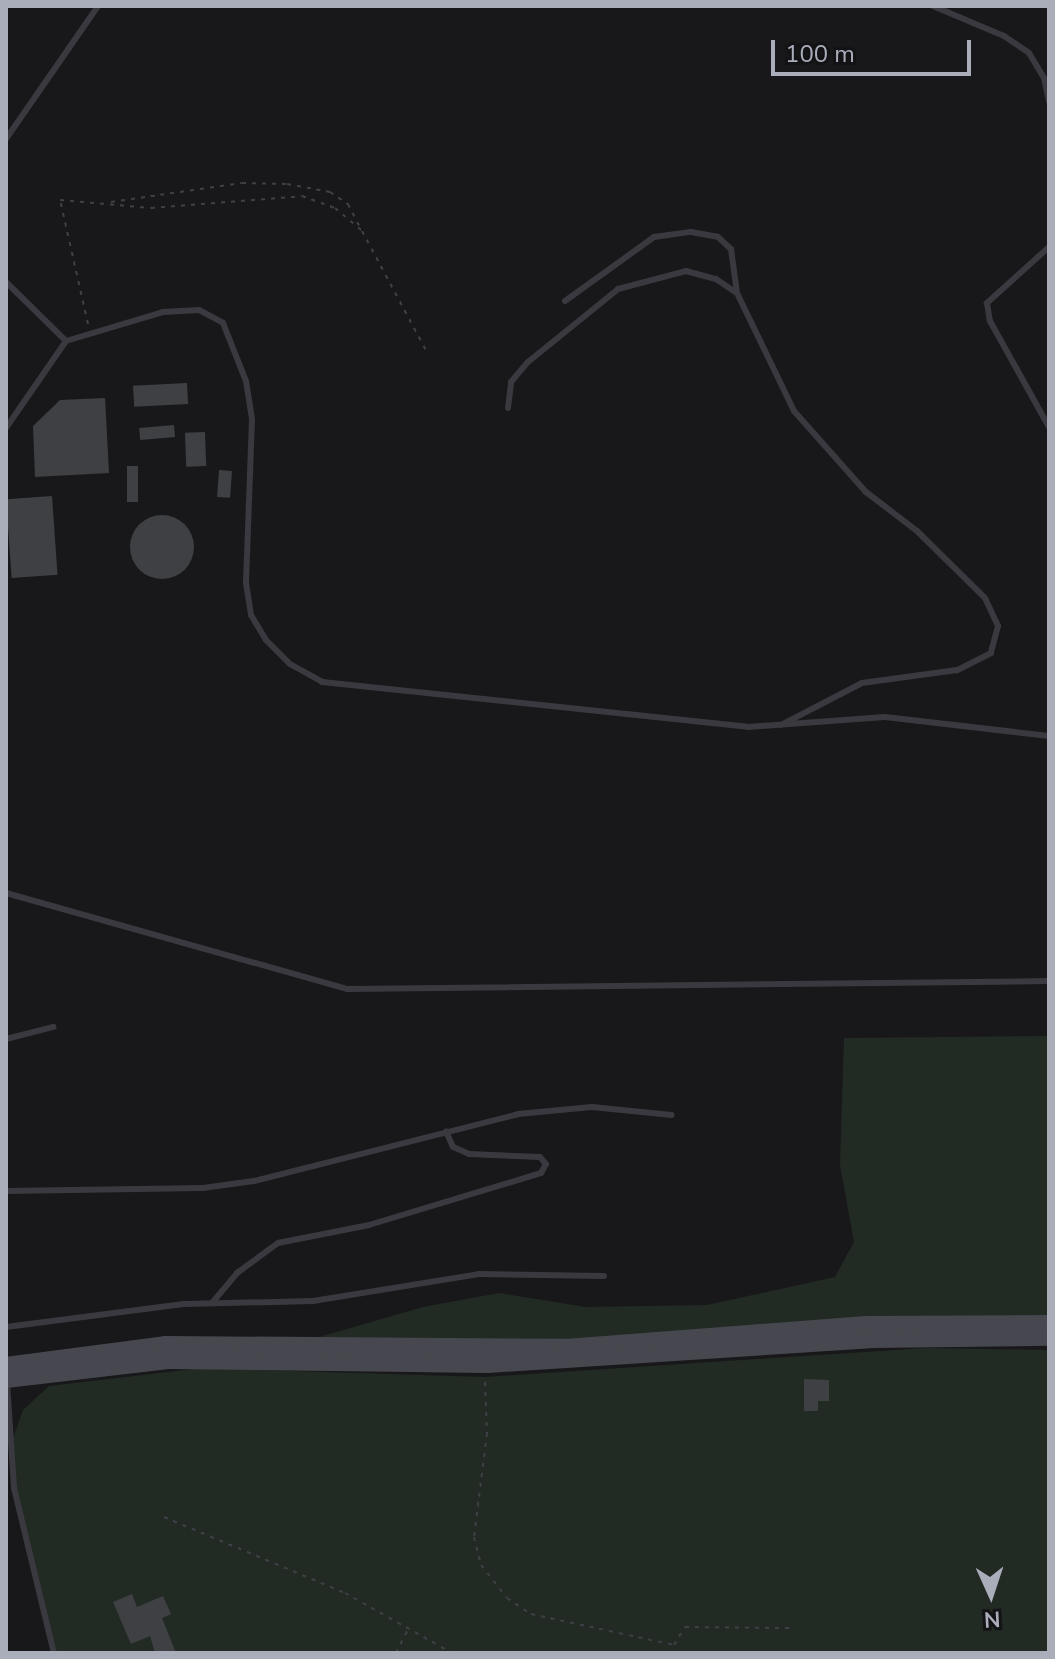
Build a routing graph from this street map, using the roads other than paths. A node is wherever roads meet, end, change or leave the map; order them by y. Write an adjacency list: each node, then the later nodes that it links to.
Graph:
1 (98, 6): 4 (lane)
2 (933, 6): 3 (lane)
3 (1049, 101)
4 (6, 139)
5 (1049, 247): 11 (lane)
6 (6, 282): 9 (lane)
7 (737, 293): 8 (lane); 10 (lane); 13 (lane)
8 (565, 301)
9 (66, 341): 12 (lane); 13 (lane)
10 (508, 408)
11 (1049, 427)
12 (6, 428)
13 (778, 727): 14 (lane)
14 (1049, 736)
15 (6, 893): 16 (lane)
16 (1049, 981)
17 (53, 1027): 18 (lane)
18 (6, 1039)
19 (672, 1115): 20 (lane)
20 (446, 1131): 21 (lane); 23 (lane)
21 (6, 1191)
22 (604, 1276): 23 (lane)
23 (212, 1303): 25 (lane)
24 (1049, 1324): 27 (main road)
25 (6, 1327)
26 (1049, 1337): 28 (main road)
27 (6, 1366)
28 (6, 1379): 29 (lane)
29 (54, 1653)

